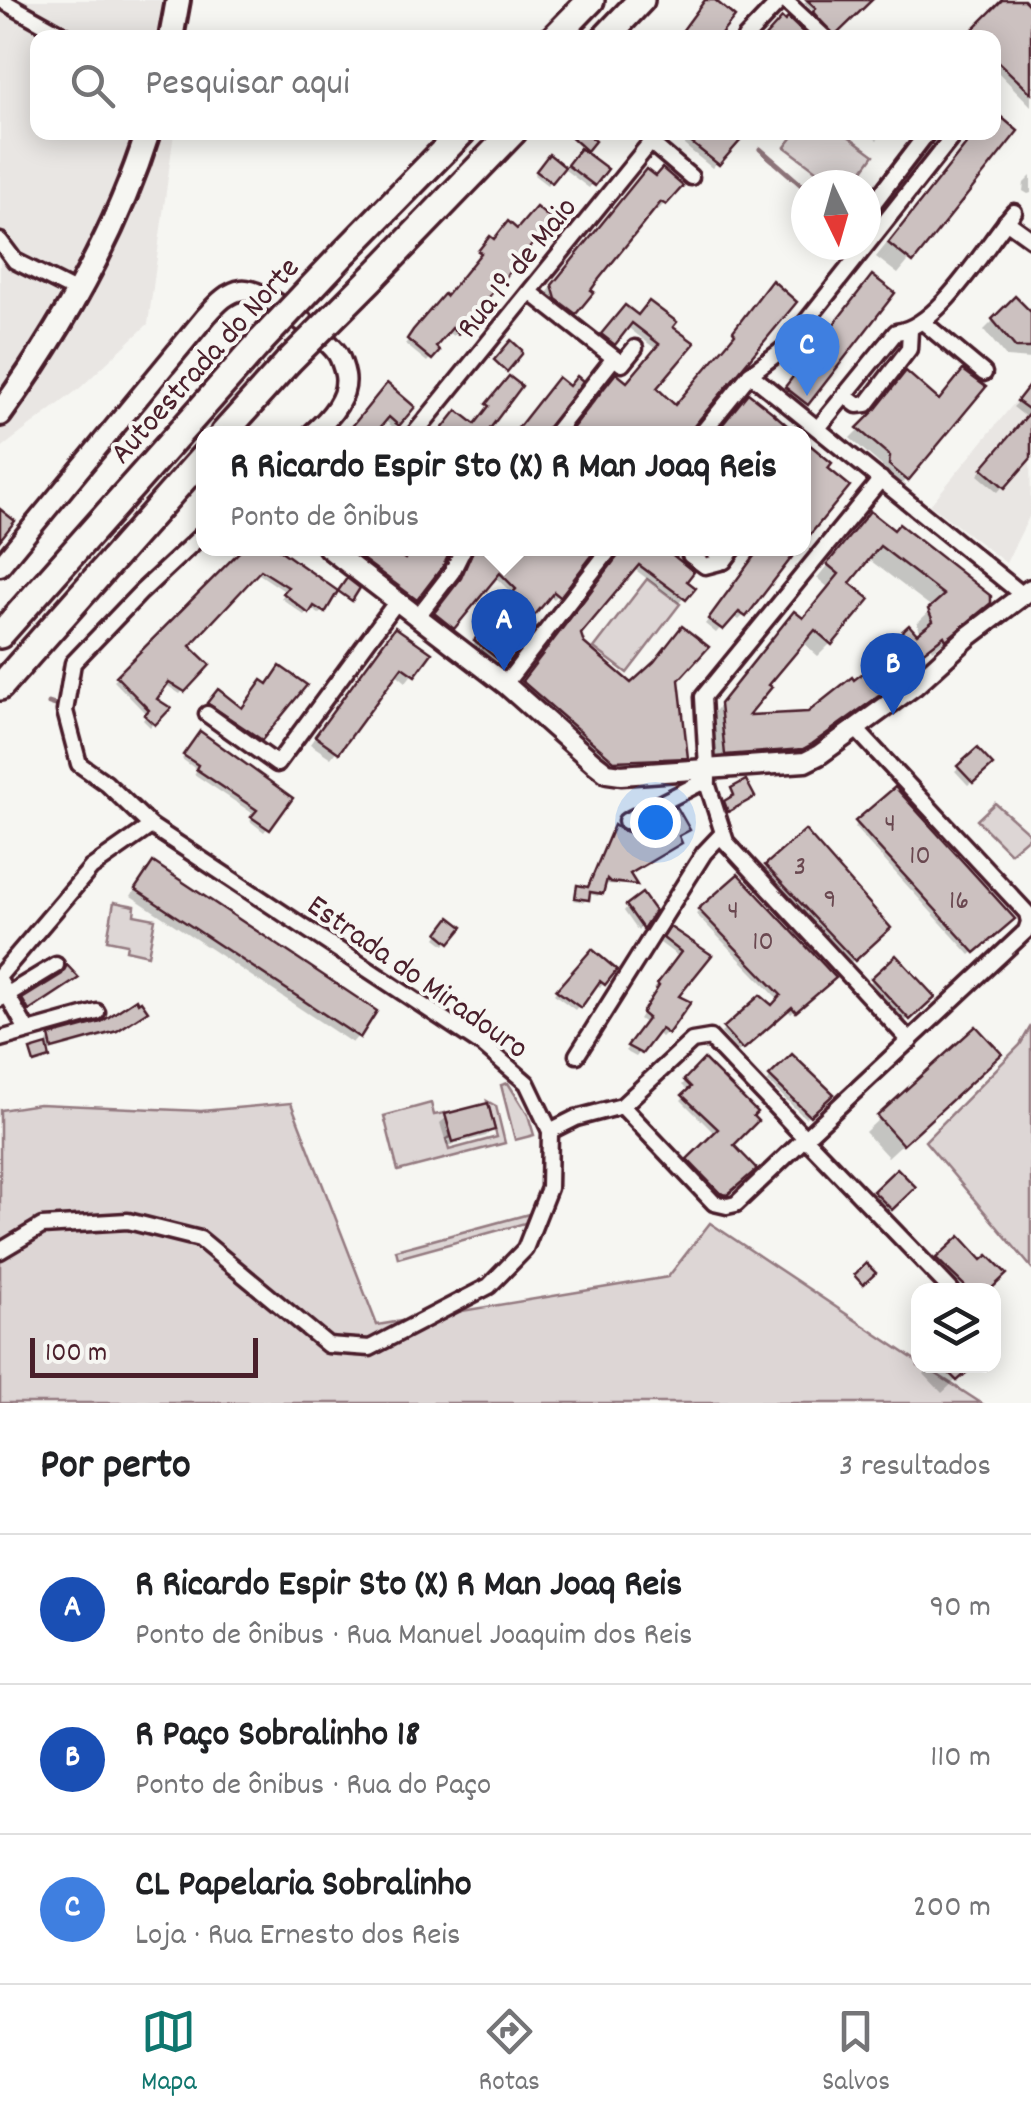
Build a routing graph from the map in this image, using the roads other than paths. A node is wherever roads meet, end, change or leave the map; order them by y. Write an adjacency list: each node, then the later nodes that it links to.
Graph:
1 (1, 0): 6 (street)
2 (178, 0): 7 (main road)
3 (591, 0): 8 (highway)
4 (641, 0): 9 (highway)
5 (783, 0): 10 (street); 11 (street)
6 (55, 30)
7 (172, 30)
8 (562, 30)
9 (613, 30)
10 (753, 30)
11 (817, 30)
12 (146, 140): 26 (main road)
13 (454, 140): 54 (highway, Autoestrada do Norte, bridge)
14 (505, 140): 34 (highway, Autoestrada do Norte, bridge)
15 (652, 140): 25 (street, Rua 1º de Maio)
16 (657, 140): 19 (street)
17 (922, 140): 20 (street)
18 (949, 140): 21 (street)
19 (692, 177)
20 (881, 193)
21 (881, 223)
22 (1031, 239): 27 (street)
23 (0, 241): 26 (street)
24 (852, 260): 31 (street)
25 (530, 292): 29 (street); 36 (street, Rua 1º de Maio)
26 (80, 293): 33 (main road)
27 (916, 326): 30 (street); 32 (street); 32 (street)
28 (635, 348): 29 (street)
29 (614, 358): 37 (street)
30 (984, 373)
31 (750, 374): 38 (street); 39 (street)
32 (845, 396): 39 (street)
33 (0, 414)
34 (231, 426)
35 (321, 426): 50 (street)
36 (421, 426)
37 (561, 426)
38 (708, 426)
39 (818, 428): 41 (street)
40 (196, 465): 56 (highway, Autoestrada do Norte)
41 (880, 479): 51 (street); 59 (street)
42 (196, 541): 61 (street, Estrada do Miradouro)
43 (339, 556): 52 (street)
44 (460, 556): 53 (street)
45 (605, 556): 55 (street)
46 (692, 556): 49 (street)
47 (719, 556): 49 (street)
48 (728, 556): 49 (street)
49 (724, 561)
50 (0, 566)
51 (1028, 592): 58 (street)
52 (398, 601): 53 (street); 57 (street)
53 (418, 616): 55 (street)
54 (0, 635)
55 (504, 684): 59 (street)
56 (0, 687)
57 (207, 714)
58 (856, 729): 59 (street); 68 (street)
59 (707, 774): 60 (street); 62 (street)
60 (626, 821)
61 (151, 826): 64 (street); 71 (street, Estrada do Miradouro)
62 (722, 834): 68 (street); 69 (street)
63 (56, 965): 64 (street)
64 (2, 988): 66 (street)
65 (97, 1012): 66 (street)
66 (28, 1030): 67 (street)
67 (0, 1039)
68 (910, 1042): 72 (street)
69 (577, 1055)
70 (622, 1106): 71 (street); 72 (street); 72 (street)
71 (550, 1130): 73 (street, Estrada do Miradouro)
72 (806, 1138): 74 (street)
73 (0, 1251)
74 (943, 1283)

